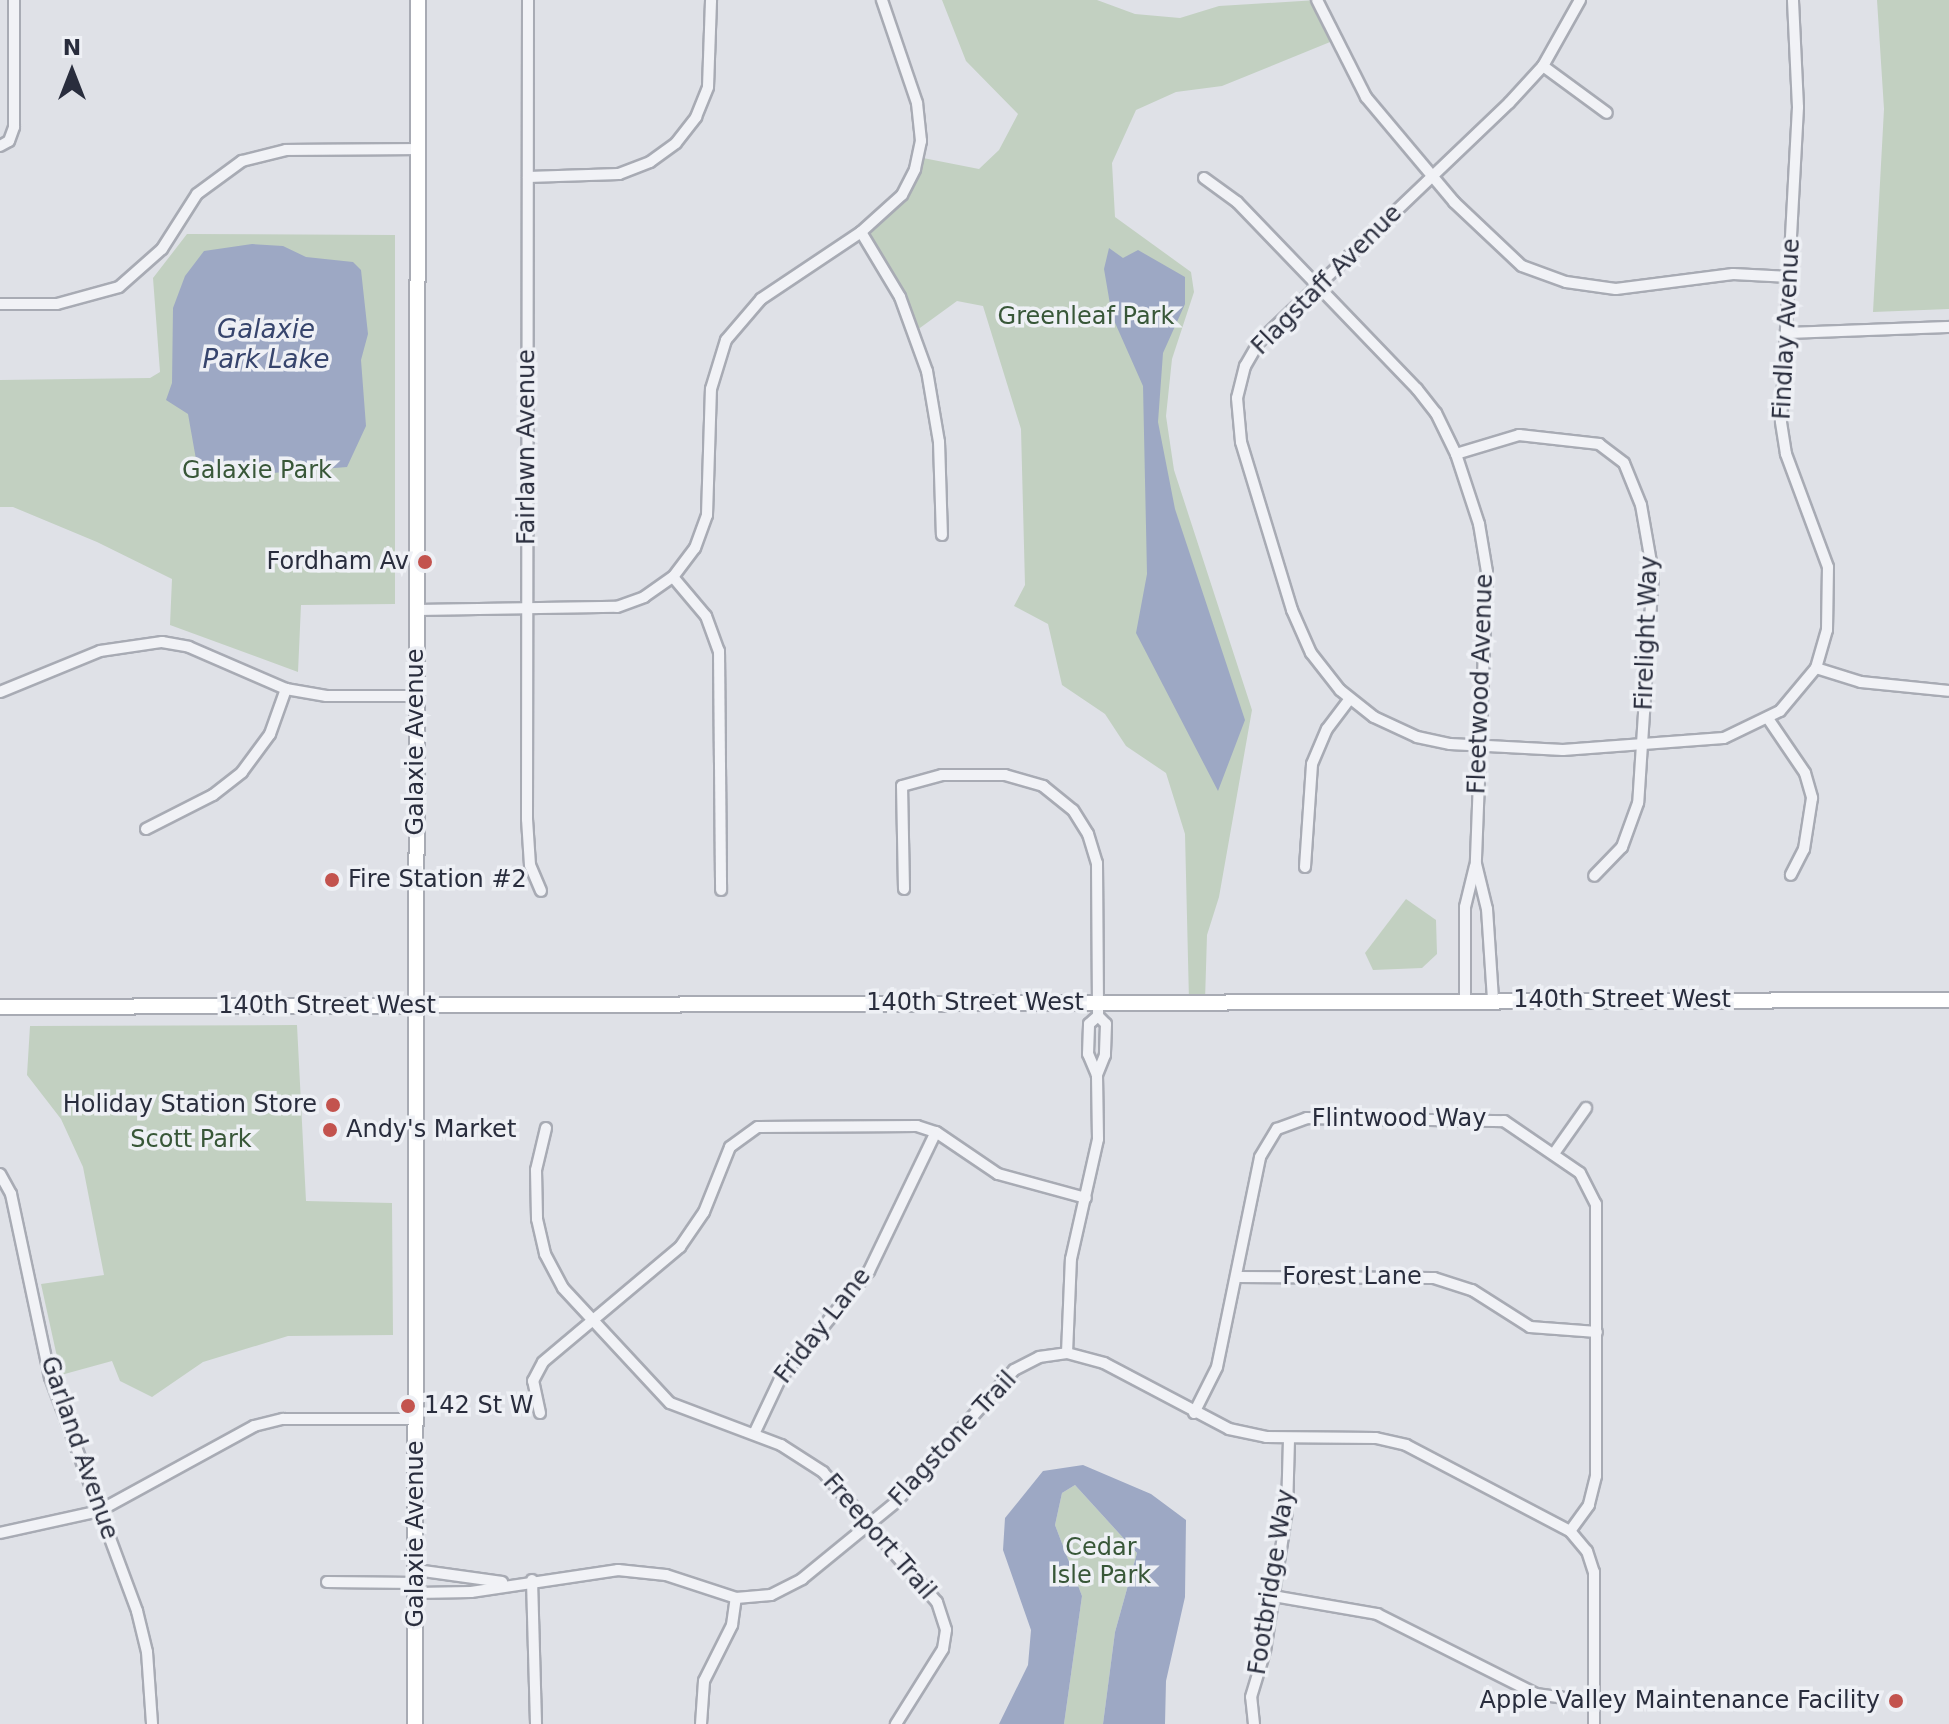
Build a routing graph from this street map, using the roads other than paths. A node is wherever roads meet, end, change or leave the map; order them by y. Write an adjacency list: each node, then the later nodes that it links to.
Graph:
1 (14, 0): 11 (street)
2 (418, 0): 12 (street, Galaxie Avenue)
3 (528, 0): 14 (street, Fairlawn Avenue)
4 (711, 0): 14 (street)
5 (882, 0): 16 (street)
6 (1317, 0): 13 (street)
7 (1580, 0): 9 (street, Flagstaff Avenue)
8 (1793, 0): 17 (street, Findlay Avenue)
9 (1543, 66): 10 (street); 13 (street, Flagstaff Avenue)
10 (1607, 113)
11 (0, 146)
12 (418, 149): 19 (street); 25 (street, Galaxie Avenue)
13 (1432, 176): 17 (street); 18 (street, Flagstaff Avenue)
14 (528, 177): 26 (street, Fairlawn Avenue)
15 (1204, 178): 18 (street, Fleetwood Avenue)
16 (861, 232): 23 (street); 24 (street)
17 (1790, 277): 21 (street, Findlay Avenue)
18 (1318, 285): 22 (street, Fleetwood Avenue); 32 (street, Flagstaff Avenue)
19 (0, 304)
20 (1949, 327): 21 (street)
21 (1786, 333): 27 (street, Findlay Avenue)
22 (1456, 454): 34 (street, Fleetwood Avenue); 35 (street, Firelight Way)
23 (942, 535)
24 (673, 577): 26 (street); 42 (street)
25 (417, 610): 26 (street); 31 (street, Galaxie Avenue)
26 (527, 610): 43 (street, Fairlawn Avenue)
27 (1816, 668): 29 (street); 33 (street, Findlay Avenue)
28 (286, 689): 30 (street); 31 (street); 36 (street)
29 (1949, 691)
30 (0, 692)
31 (416, 696): 47 (street, Galaxie Avenue)
32 (1350, 699): 34 (street, Flagstaff Avenue); 38 (street)
33 (1769, 720): 35 (street, Findlay Avenue); 39 (street)
34 (1478, 746): 35 (street, Findlay Avenue); 37 (street, Fleetwood Avenue)
35 (1642, 746): 40 (street, Firelight Way)
36 (146, 829)
37 (1476, 864): 44 (street, Fleetwood Avenue); 45 (street, Fleetwood Avenue)
38 (1305, 867)
39 (1791, 875)
40 (1594, 876)
41 (904, 889): 49 (street)
42 (721, 890)
43 (541, 891)
44 (1465, 1000): 45 (street, 140th Street West); 49 (street, 140th Street West)
45 (1493, 1000): 46 (street, 140th Street West)
46 (1949, 1000)
47 (416, 1005): 48 (street, 140th Street West); 49 (street, 140th Street West); 63 (street, Galaxie Avenue)
48 (0, 1007)
49 (1097, 1009): 50 (street); 50 (street)
50 (1097, 1075): 56 (street)
51 (1586, 1108): 54 (street)
52 (546, 1128): 58 (street, Freeport Trail)
53 (936, 1132): 56 (street); 58 (street); 64 (street, Friday Lane)
54 (1555, 1152): 57 (street, Flintwood Way); 59 (street, Flintwood Way)
55 (0, 1174): 66 (street, Garland Avenue)
56 (1086, 1198): 60 (street)
57 (1237, 1277): 59 (street, Forest Lane); 62 (street, Flintwood Way)
58 (591, 1319): 61 (street); 64 (street, Freeport Trail)
59 (1597, 1332): 68 (street, Flintwood Way)
60 (1067, 1353): 62 (street, Flagstone Trail); 67 (street, Flagstone Trail)
61 (540, 1413)
62 (1194, 1413): 65 (street, Flagstone Trail)
63 (416, 1419): 66 (street); 72 (street, Galaxie Avenue)
64 (754, 1434): 67 (street, Freeport Trail)
65 (1289, 1438): 68 (street, Flagstone Trail); 74 (street, Footbridge Way)
66 (99, 1511): 69 (street); 77 (street, Garland Avenue)
67 (872, 1523): 75 (street, Flagstone Trail); 81 (street, Freeport Trail)
68 (1570, 1531): 76 (street, Flagstone Trail)
69 (0, 1533)
70 (532, 1580): 73 (street, Flagstone Trail); 75 (street, Flagstone Trail); 79 (street)
71 (327, 1582): 72 (street)
72 (416, 1582): 73 (street); 73 (street); 78 (street, Galaxie Avenue)
73 (508, 1583)
74 (1273, 1596): 76 (street); 82 (street, Footbridge Way)
75 (736, 1598): 80 (street)
76 (1594, 1702): 83 (street, Flagstone Trail)
77 (152, 1724)
78 (415, 1724)
79 (536, 1724)
80 (701, 1724)
81 (896, 1724)
82 (1254, 1724)
83 (1594, 1724)

